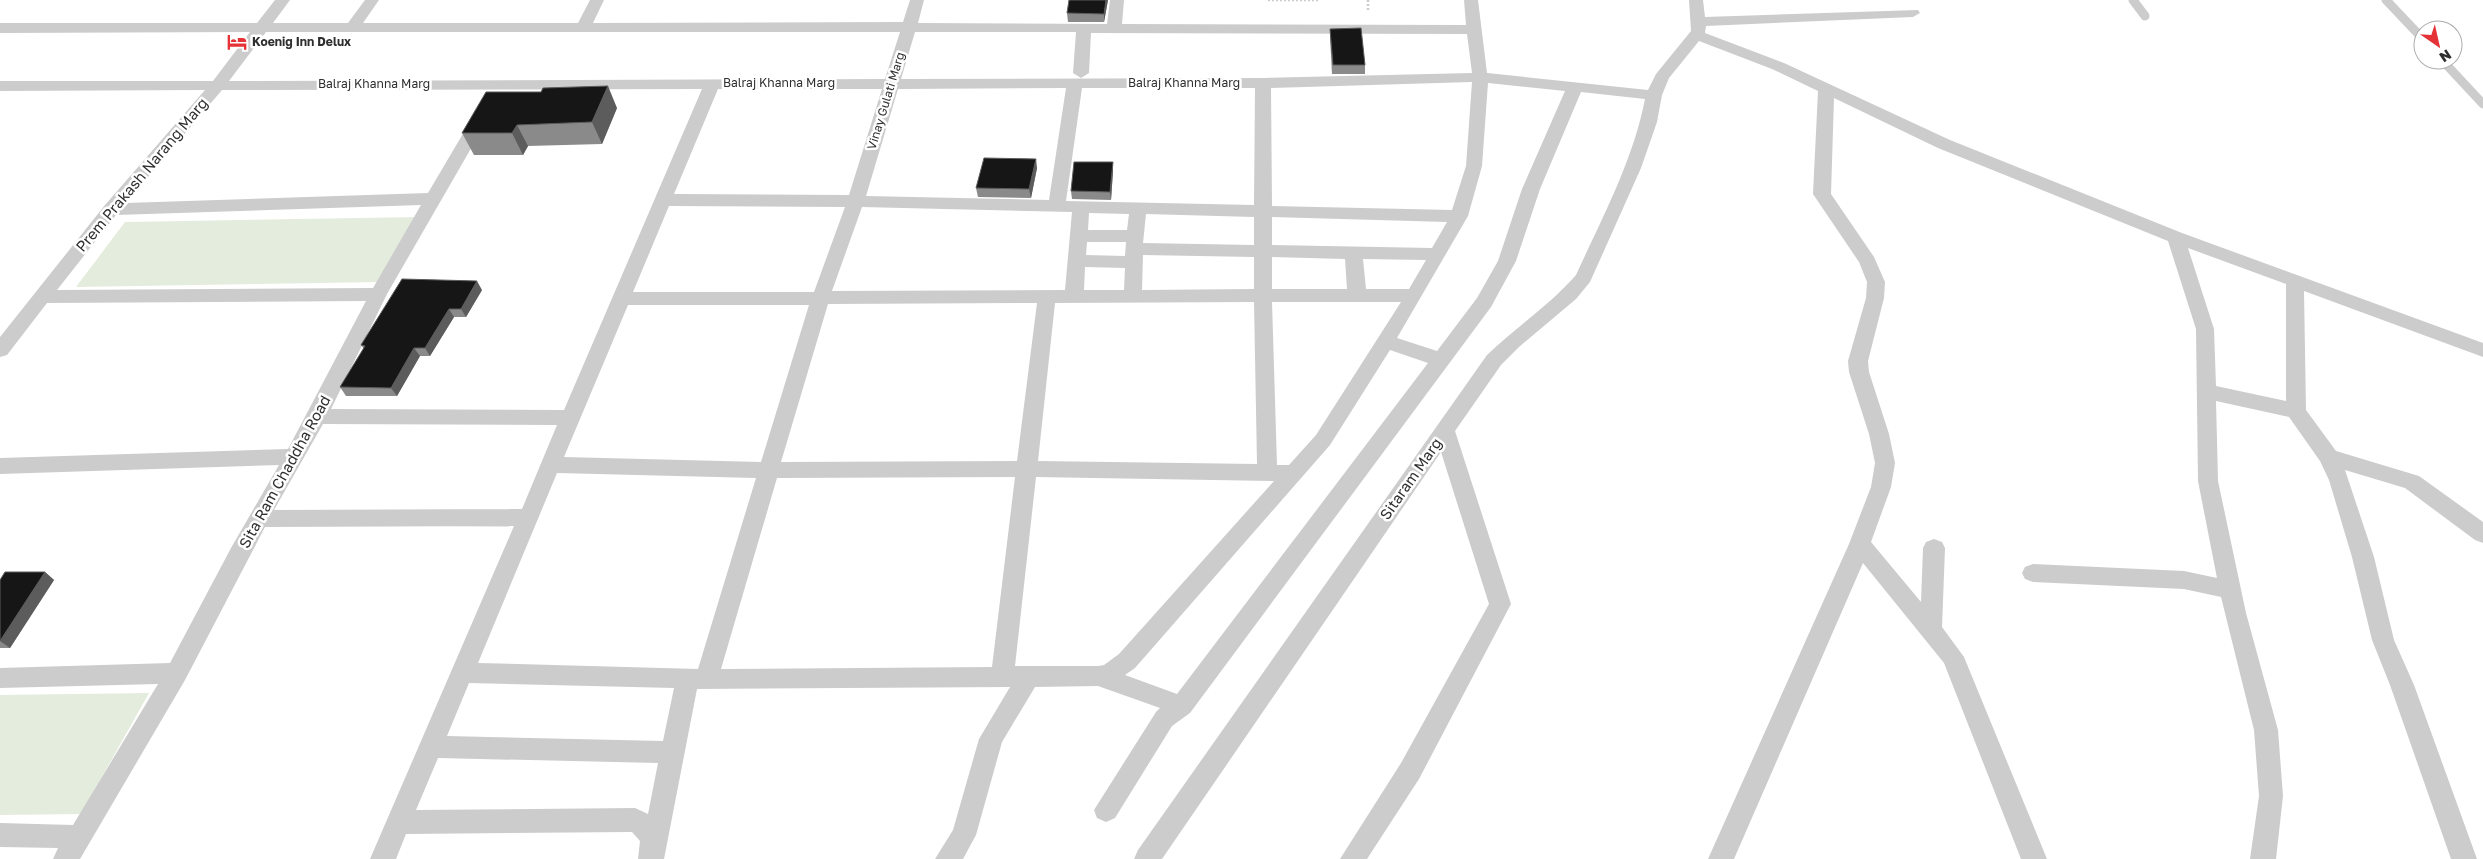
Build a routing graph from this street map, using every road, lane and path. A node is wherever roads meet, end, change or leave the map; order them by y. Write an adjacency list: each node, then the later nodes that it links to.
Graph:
1 (283, 0): 19 (street, Prem Prakash Narang Marg)
2 (372, 0): 14 (street)
3 (597, 0): 15 (street)
4 (917, 0): 16 (street, Vinay Gulati Marg)
5 (1117, 0): 21 (street)
6 (1268, 0): 7 (path)
7 (1319, 0)
8 (1470, 0): 23 (street)
9 (1696, 0): 18 (street)
10 (2133, 0): 13 (lane)
11 (2386, 0): 22 (lane)
12 (1913, 12): 18 (street)
13 (2144, 16)
14 (353, 27): 15 (street); 19 (street)
15 (583, 27): 16 (street)
16 (908, 27): 20 (street); 29 (street, Vinay Gulati Marg)
17 (0, 28): 19 (street)
18 (1698, 28): 34 (street); 35 (street, Sitaram Marg)
19 (261, 29): 31 (street, Prem Prakash Narang Marg)
20 (1084, 29): 21 (street); 25 (street)
21 (1114, 29): 23 (street)
22 (2413, 29)
23 (1475, 30): 26 (street)
24 (2451, 70): 36 (lane)
25 (1078, 78): 29 (street, Balraj Khanna Marg); 30 (street, Balraj Khanna Marg); 40 (street)
26 (1480, 78): 30 (street, Balraj Khanna Marg); 33 (street, Balraj Khanna Marg); 45 (street)
27 (500, 83): 28 (street, Balraj Khanna Marg); 31 (street, Balraj Khanna Marg); 37 (street, Sita Ram Chaddha Road)
28 (713, 83): 29 (street, Balraj Khanna Marg); 38 (street)
29 (891, 83): 39 (street, Vinay Gulati Marg)
30 (1263, 83): 44 (street)
31 (218, 85): 32 (street, Balraj Khanna Marg); 43 (street, Prem Prakash Narang Marg)
32 (0, 86)
33 (1575, 87): 35 (street, Balraj Khanna Marg); 67 (street)
34 (1826, 88): 47 (street); 84 (street)
35 (1654, 95): 72 (street, Sitaram Marg)
36 (2483, 104)
37 (433, 199): 43 (street); 54 (street, Sita Ram Chaddha Road)
38 (664, 200): 39 (street); 62 (street)
39 (856, 202): 40 (street); 63 (street, Vinay Gulati Marg)
40 (1057, 206): 41 (street)
41 (1081, 207): 42 (street); 46 (street)
42 (1138, 208): 44 (street); 48 (street)
43 (111, 209): 58 (street, Prem Prakash Narang Marg)
44 (1263, 211): 45 (street); 49 (street)
45 (1459, 216): 51 (street)
46 (1079, 236): 48 (street); 52 (street)
47 (2176, 237): 53 (street); 68 (street)
48 (1134, 249): 49 (street); 52 (street); 61 (street)
49 (1263, 251): 50 (street); 56 (street)
50 (1354, 252): 51 (street); 57 (street)
51 (1438, 254): 55 (street)
52 (1077, 261): 60 (street)
53 (2295, 282): 66 (street); 69 (street)
54 (378, 294): 58 (street); 70 (street, Sita Ram Chaddha Road)
55 (1415, 295): 57 (street); 64 (street)
56 (1263, 296): 57 (street); 61 (street); 79 (street)
57 (1357, 296)
58 (42, 297): 65 (street, Prem Prakash Narang Marg)
59 (1047, 297): 60 (street); 63 (street); 77 (street)
60 (1074, 297): 61 (street)
61 (1133, 297)
62 (622, 299): 63 (street); 71 (street)
63 (820, 299): 78 (street, Vinay Gulati Marg)
64 (1385, 341): 67 (street); 80 (street)
65 (0, 350)
66 (2483, 350)
67 (1441, 360): 96 (street)
68 (2207, 392): 69 (street); 87 (street)
69 (2296, 412): 74 (street)
70 (317, 416): 71 (street); 73 (street, Sita Ram Chaddha Road)
71 (572, 418): 75 (street)
72 (1445, 431): 107 (street, Sitaram Marg); 108 (street)
73 (294, 457): 76 (street); 82 (street, Sita Ram Chaddha Road)
74 (2329, 457): 83 (street); 112 (street)
75 (550, 465): 78 (street); 81 (street)
76 (0, 466)
77 (1027, 469): 78 (street); 79 (street); 93 (street)
78 (769, 470): 95 (street, Vinay Gulati Marg)
79 (1267, 472): 80 (street)
80 (1291, 473): 91 (street)
81 (528, 517): 82 (street); 90 (street)
82 (259, 519): 89 (street, Sita Ram Chaddha Road)
83 (2483, 534)
84 (1860, 544): 88 (street); 109 (street)
85 (1934, 548): 88 (street)
86 (2033, 574): 87 (street)
87 (2230, 590): 111 (street)
88 (1931, 630): 110 (street)
89 (177, 673): 92 (street); 102 (street, Sita Ram Chaddha Road)
90 (463, 673): 95 (street); 97 (street)
91 (1098, 676): 94 (street); 96 (street)
92 (0, 678)
93 (1002, 678): 94 (street); 95 (street)
94 (1028, 678): 106 (street)
95 (697, 679): 98 (street, Vinay Gulati Marg)
96 (1182, 706): 99 (street)
97 (430, 748): 98 (street); 100 (street)
98 (673, 752): 103 (street, Vinay Gulati Marg)
99 (1106, 810)
100 (398, 822): 103 (street); 105 (street)
101 (0, 835): 102 (street)
102 (80, 837): 104 (street, Sita Ram Chaddha Road)
103 (652, 853)
104 (66, 859)
105 (383, 859)
106 (948, 859)
107 (1147, 859)
108 (1353, 859)
109 (1721, 859)
110 (2034, 859)
111 (2263, 859)
112 (2464, 859)

